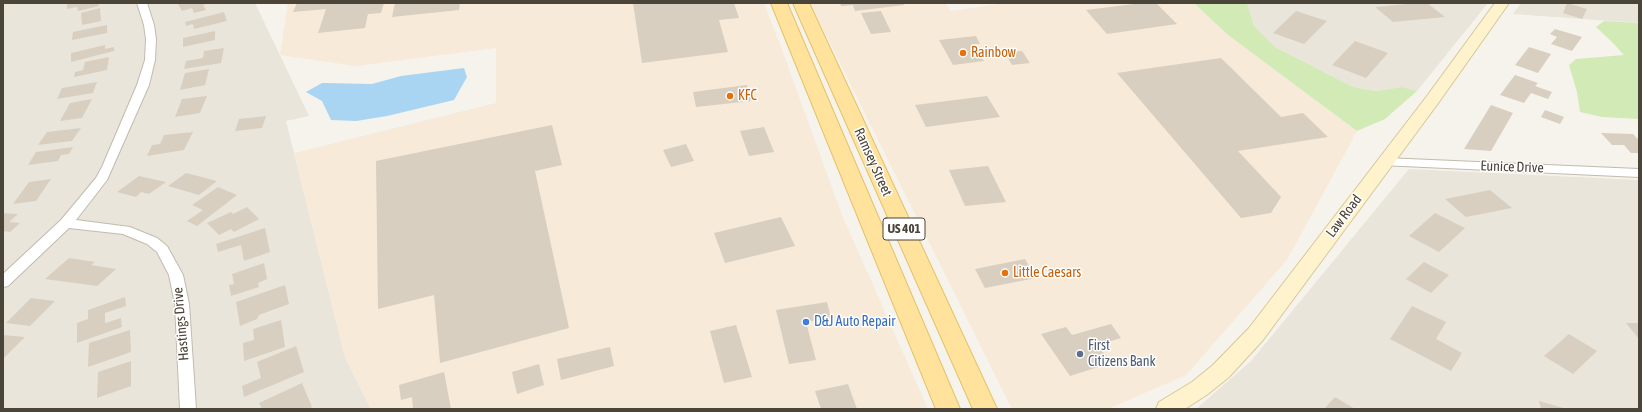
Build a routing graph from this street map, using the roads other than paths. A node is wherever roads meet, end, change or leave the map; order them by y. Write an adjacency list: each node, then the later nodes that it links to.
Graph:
1 (142, 3): 7 (street)
2 (779, 3): 10 (main road, Ramsey Street / US 401)
3 (801, 3): 11 (main road, Ramsey Street / US 401)
4 (1502, 3): 5 (street, Law Road)
5 (1385, 162): 6 (street, Eunice Drive); 12 (street, Law Road)
6 (1639, 173)
7 (66, 223): 8 (street); 9 (street, Hastings Drive)
8 (3, 282)
9 (188, 409)
10 (948, 409)
11 (985, 409)
12 (1167, 409)

